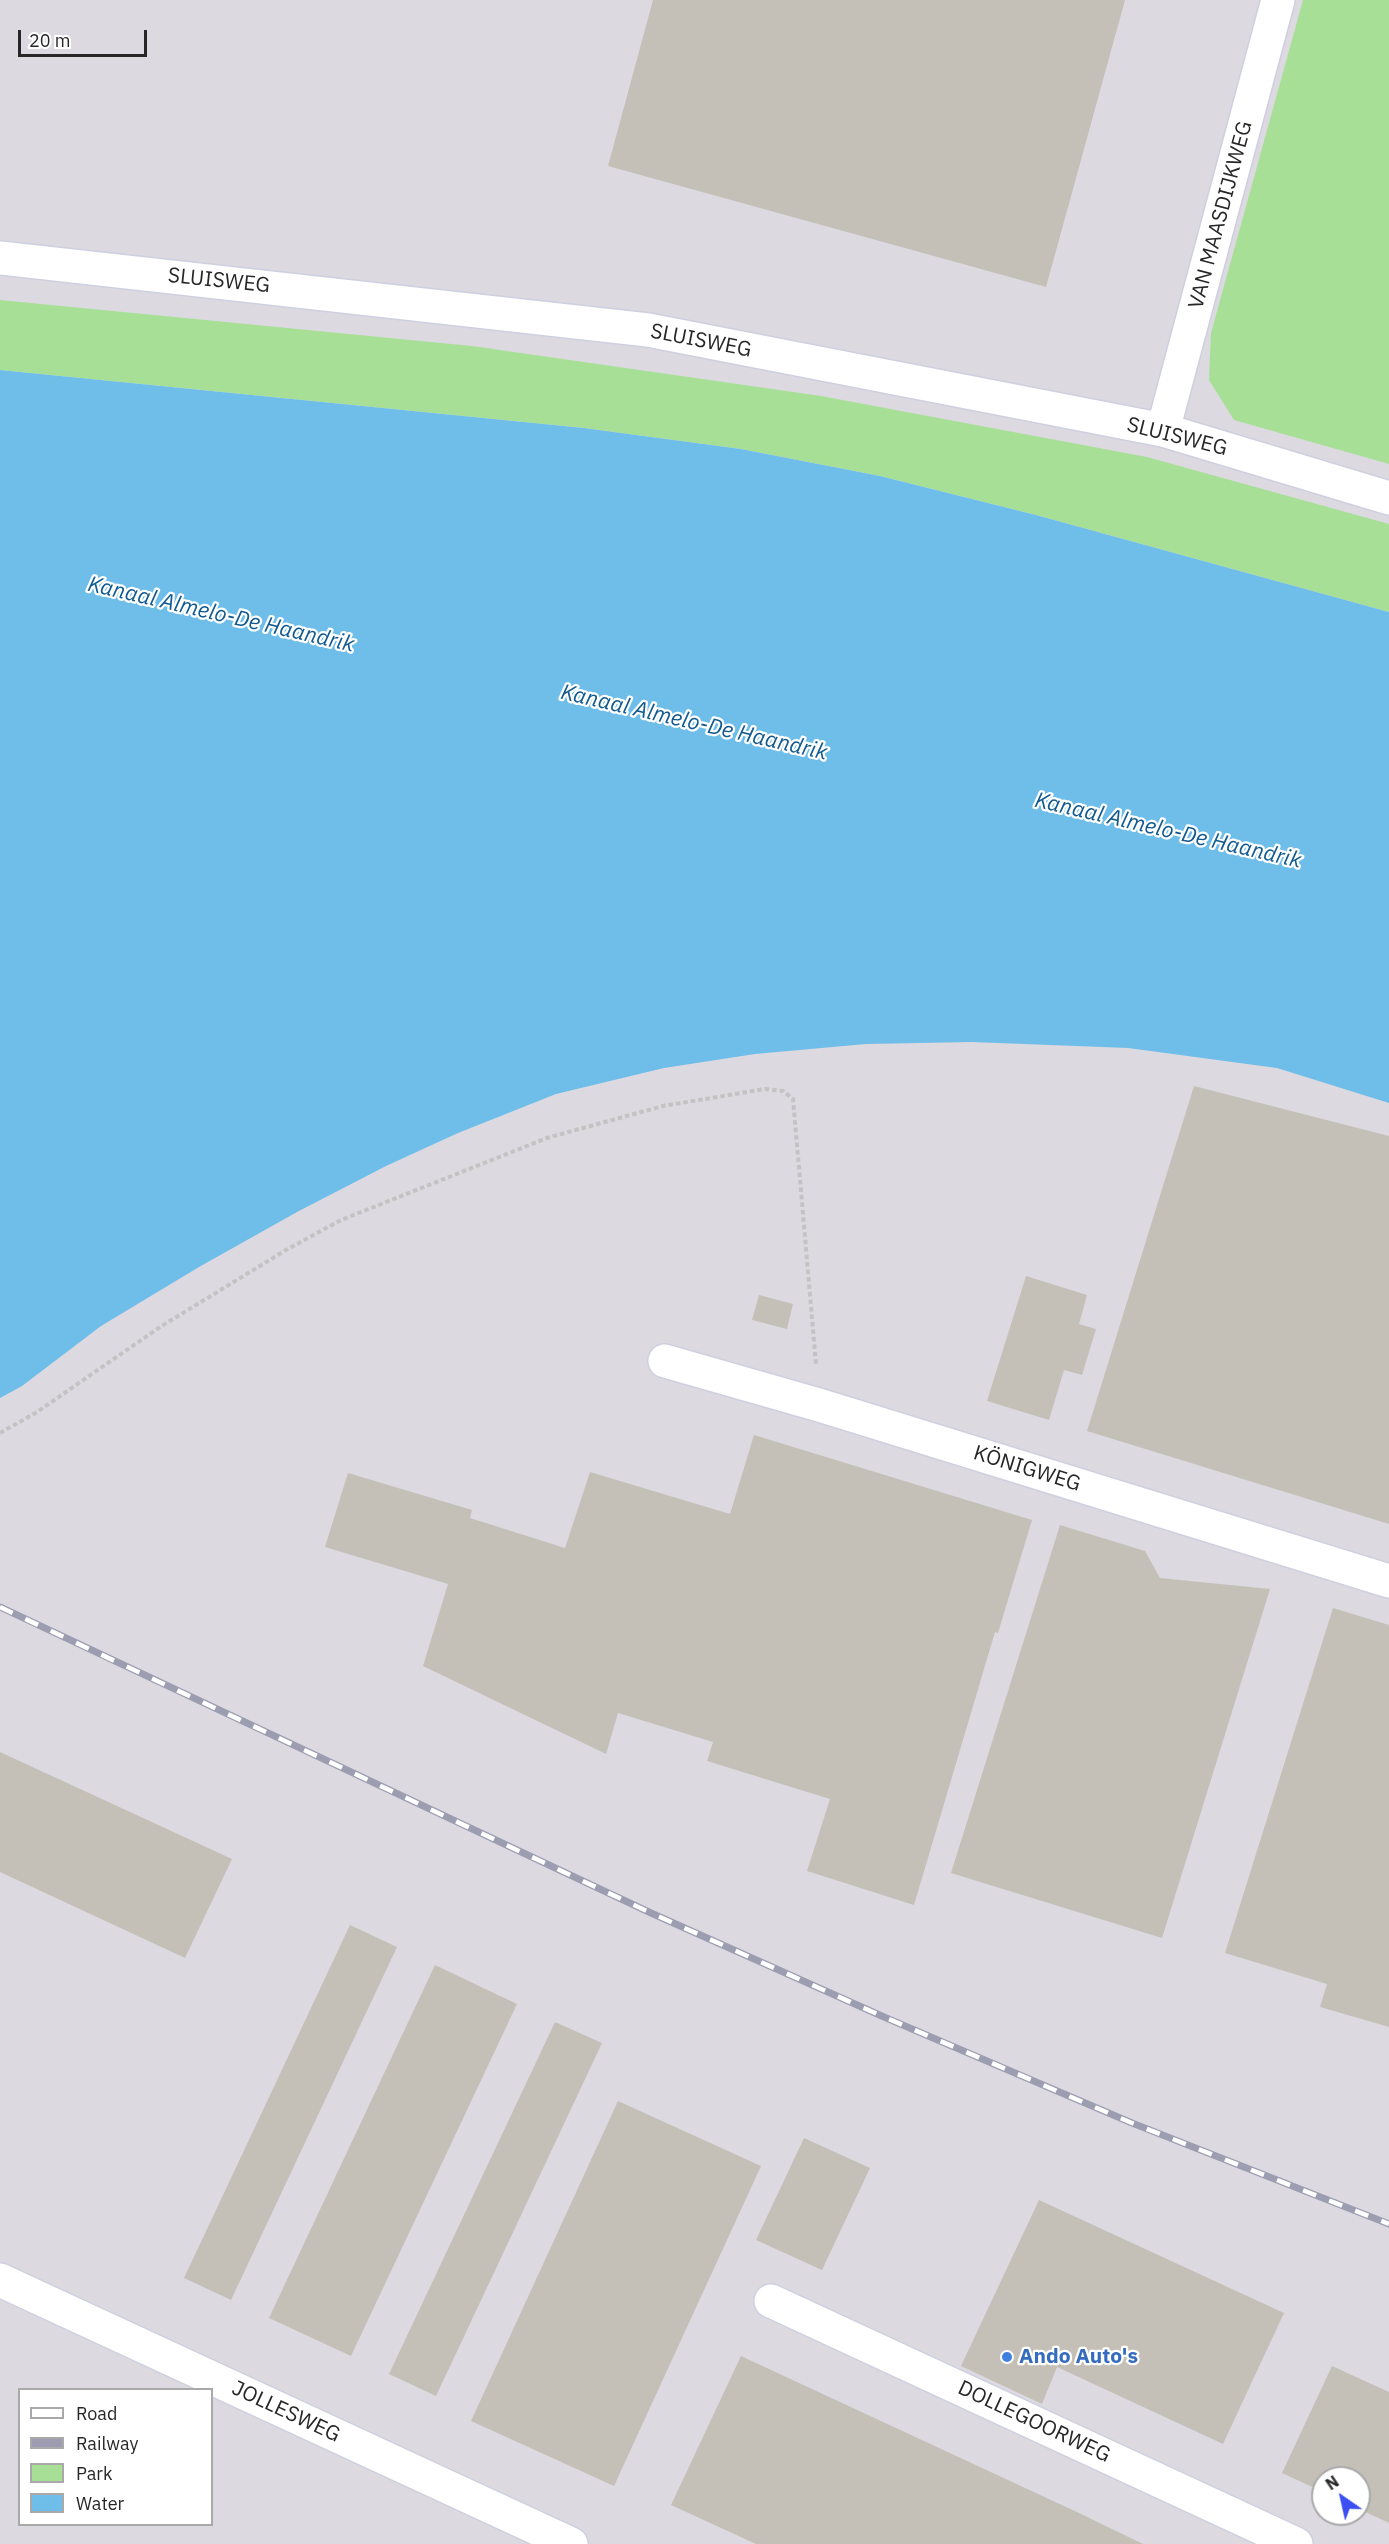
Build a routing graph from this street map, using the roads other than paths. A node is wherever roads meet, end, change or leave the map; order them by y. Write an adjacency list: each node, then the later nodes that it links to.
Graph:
1 (1278, 0): 3 (street, VAN MAASDIJKWEG)
2 (0, 258): 3 (street, SLUISWEG)
3 (1163, 430): 4 (street, SLUISWEG)
4 (1389, 498)
5 (665, 1361): 6 (street, KÖNIGWEG)
6 (1389, 1581)
7 (0, 2280): 9 (street, JOLLESWEG)
8 (771, 2301): 10 (street, DOLLEGOORWEG)
9 (572, 2544)
10 (1296, 2544)

